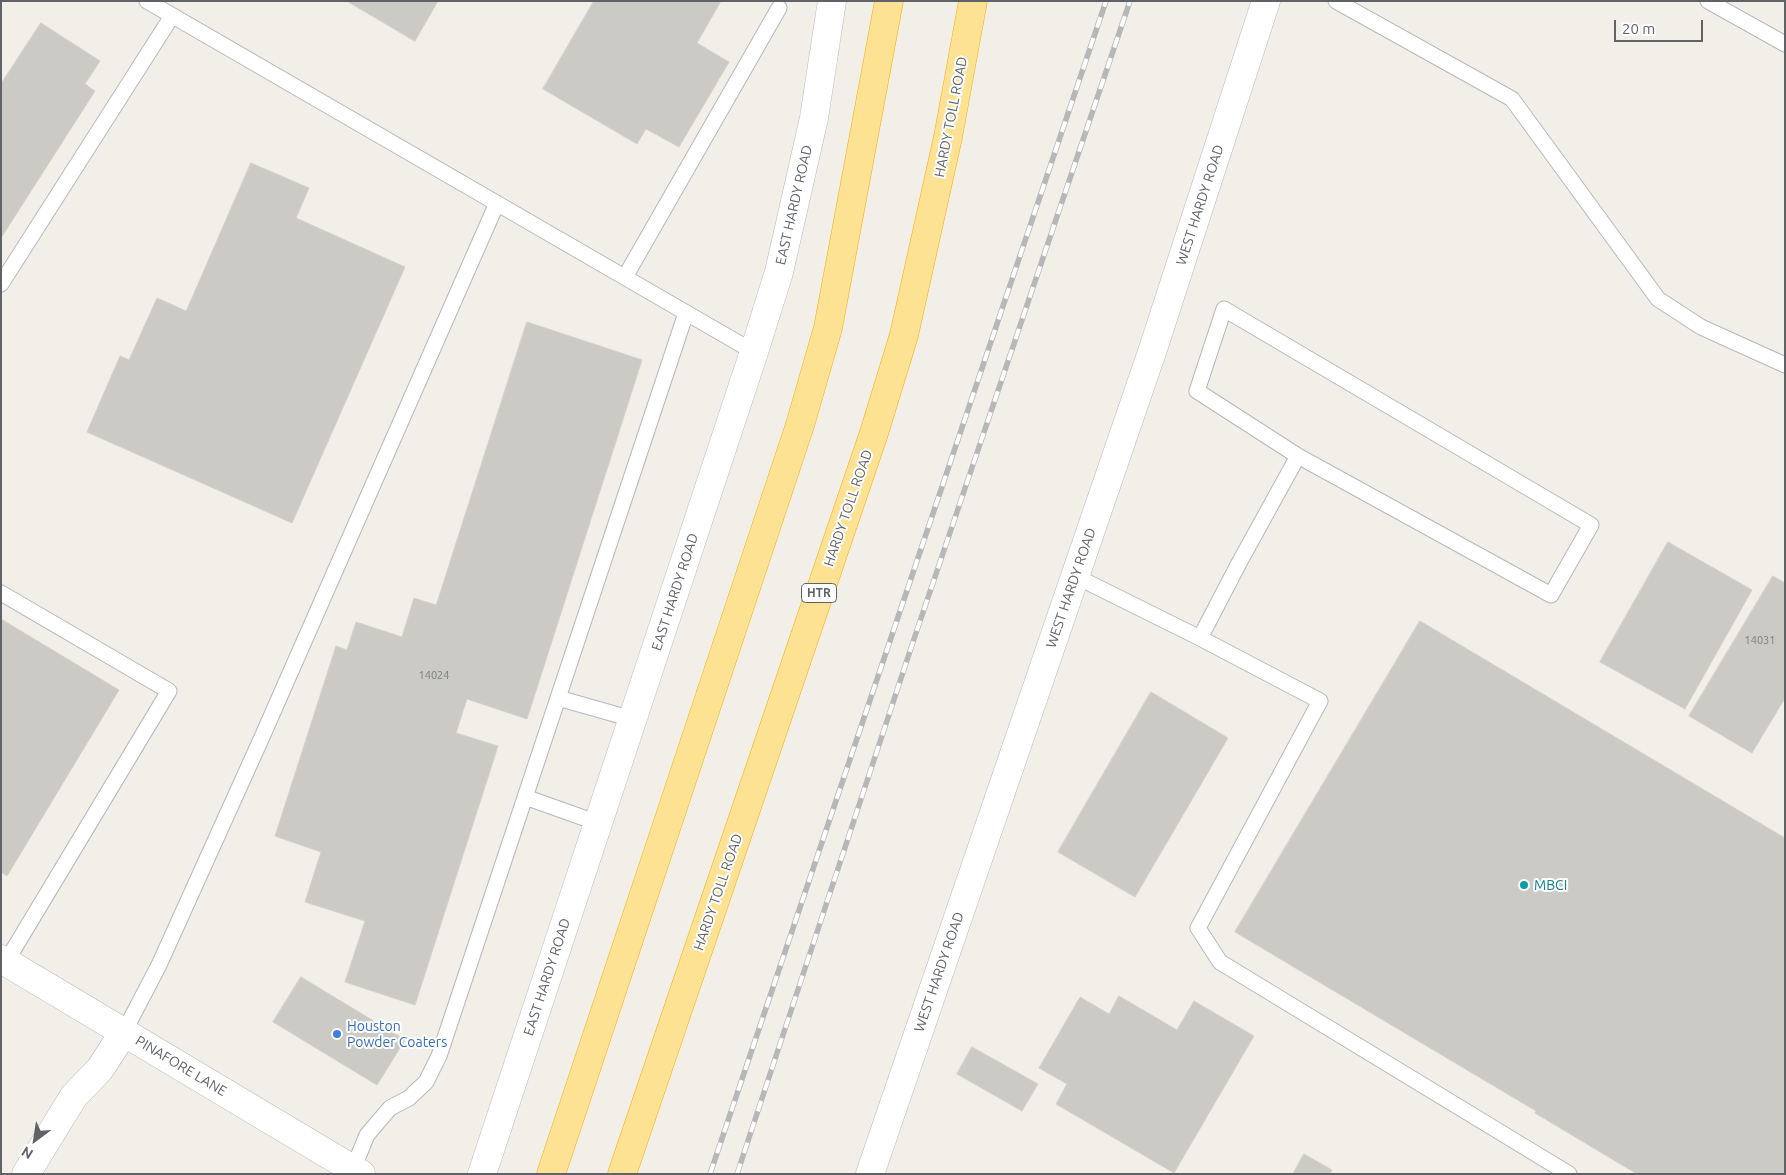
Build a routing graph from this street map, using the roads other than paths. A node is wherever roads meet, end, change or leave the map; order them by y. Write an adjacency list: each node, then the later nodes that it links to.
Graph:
1 (147, 1): 9 (lane)
2 (832, 1): 15 (main road, EAST HARDY ROAD)
3 (889, 1): 30 (highway)
4 (973, 1): 31 (highway, HARDY TOLL ROAD / HTR)
5 (1266, 1): 18 (main road, WEST HARDY ROAD)
6 (1336, 1): 16 (lane)
7 (1708, 1): 10 (lane)
8 (779, 8): 12 (lane)
9 (172, 16): 11 (lane); 13 (lane)
10 (1785, 44)
11 (497, 203): 12 (lane); 26 (lane)
12 (625, 277): 14 (lane)
13 (1, 284)
14 (686, 313): 15 (lane); 21 (lane)
15 (754, 352): 22 (main road, EAST HARDY ROAD)
16 (1785, 365)
17 (1298, 456): 17 (lane); 20 (lane)
18 (1075, 576): 20 (lane); 32 (main road, WEST HARDY ROAD)
19 (1, 592): 25 (lane)
20 (1200, 638): 33 (lane)
21 (558, 698): 22 (lane); 23 (lane)
22 (632, 720): 24 (main road, EAST HARDY ROAD)
23 (525, 797): 24 (lane); 27 (lane)
24 (598, 823): 29 (main road, EAST HARDY ROAD)
25 (4, 961): 26 (main road, PINAFORE LANE)
26 (124, 1032): 27 (main road, PINAFORE LANE); 28 (main road)
27 (357, 1172)
28 (26, 1174)
29 (482, 1174)
30 (551, 1174)
31 (622, 1174)
32 (870, 1174)
33 (1569, 1174)

